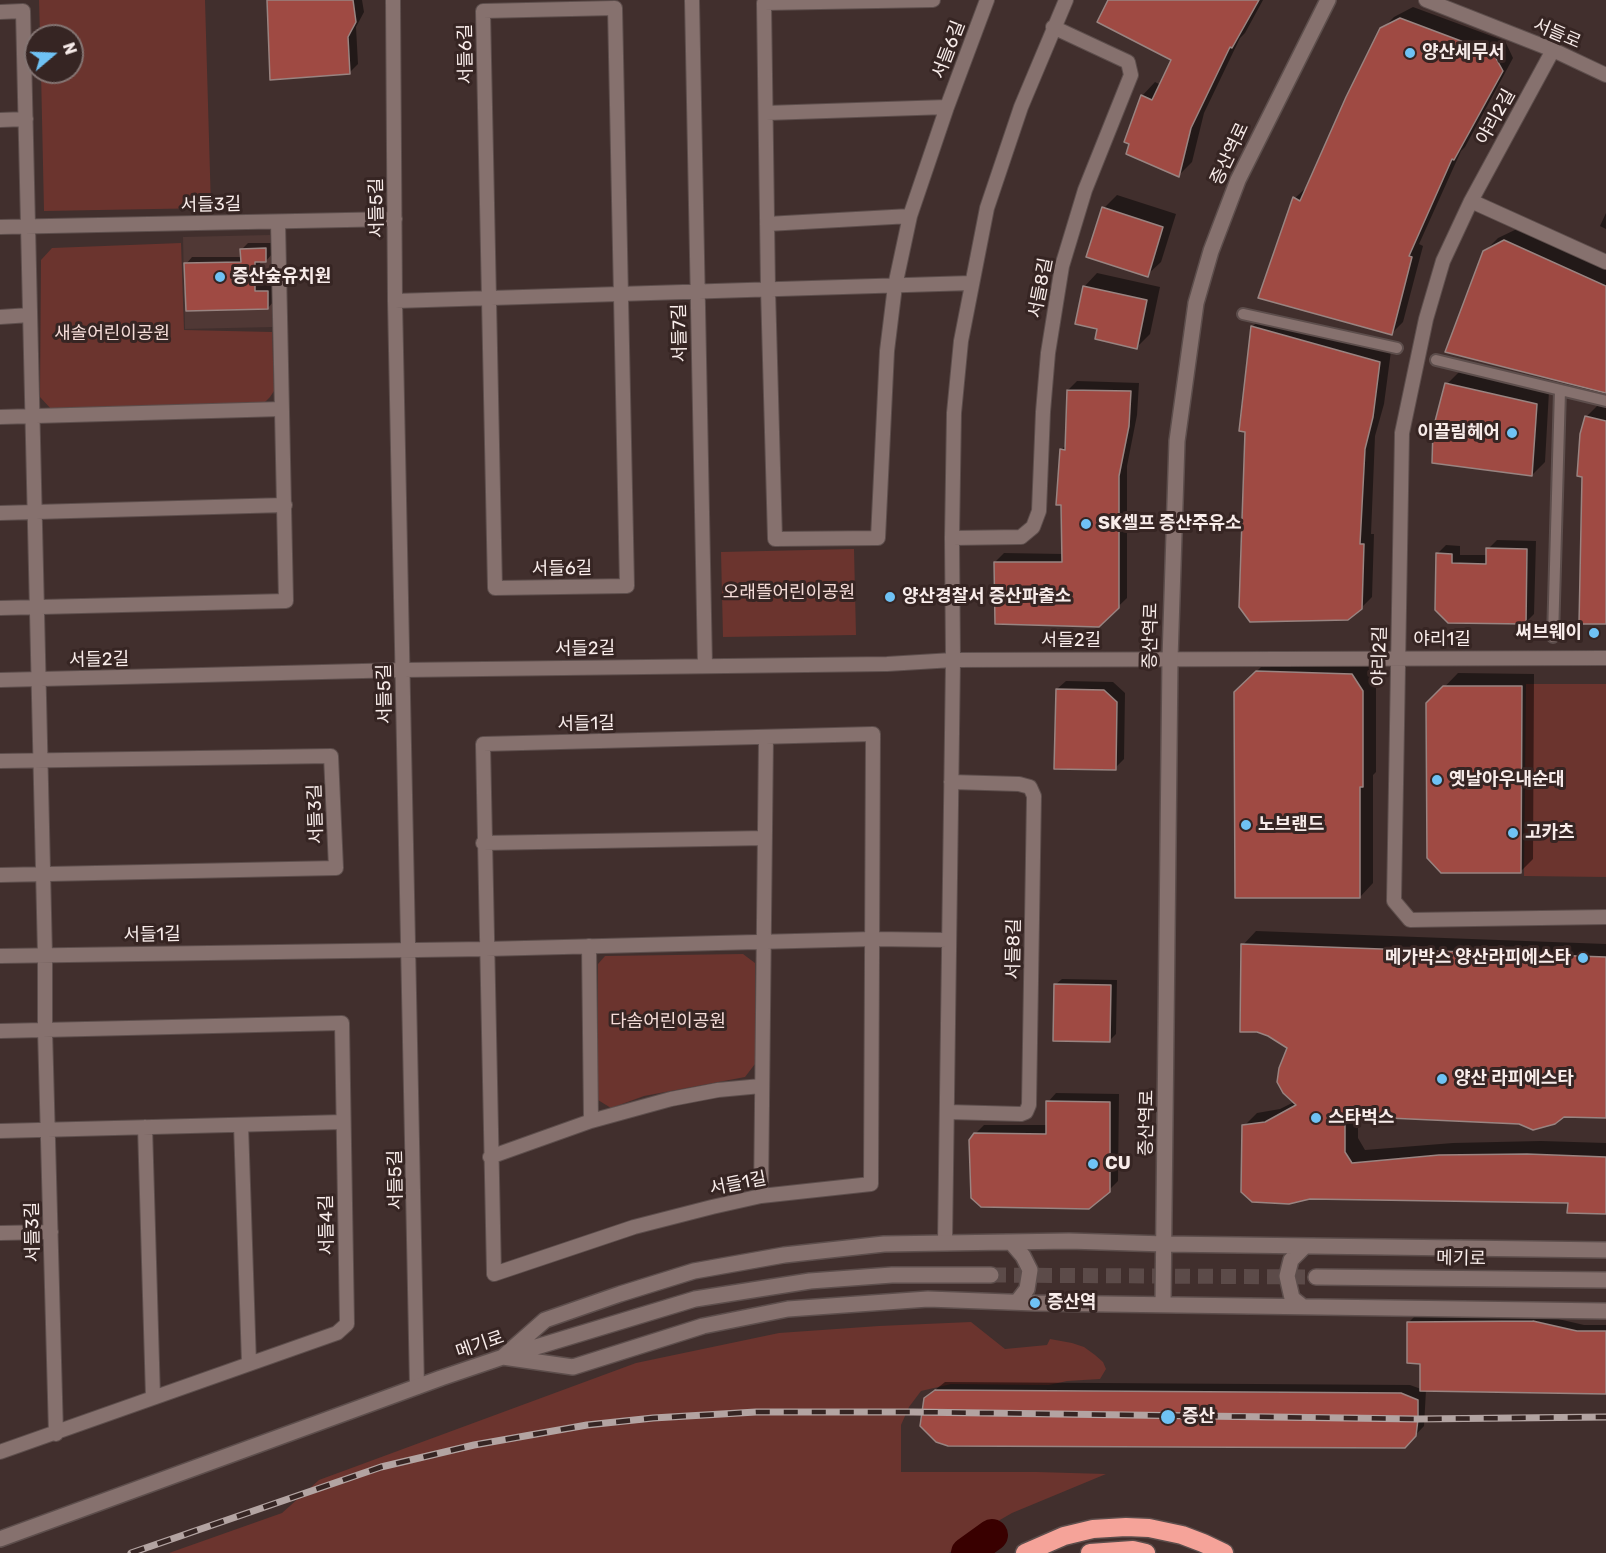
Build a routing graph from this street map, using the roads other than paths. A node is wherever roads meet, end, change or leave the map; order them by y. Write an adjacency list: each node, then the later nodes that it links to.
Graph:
1 (393, 0): 18 (street, 서들5길)
2 (692, 0): 27 (street, 서들7길)
3 (933, 0): 13 (street, 서들6길)
4 (987, 0): 12 (street, 서들6길)
5 (1066, 0): 9 (street)
6 (1328, 0): 50 (street, 증산역로)
7 (1426, 0): 10 (street, 서들로)
8 (0, 12): 14 (street, 서들3길)
9 (1053, 27): 24 (street); 44 (street, 서들8길)
10 (1553, 50): 11 (street, 서들로); 16 (street, 야리2길)
11 (1606, 75)
12 (947, 107): 13 (street); 17 (street, 서들6길)
13 (766, 113): 20 (street, 서들6길)
14 (26, 119): 15 (street); 21 (street, 서들3길)
15 (0, 120)
16 (1471, 201): 23 (street); 48 (street, 야리2길)
17 (910, 216): 20 (street); 25 (street, 서들6길)
18 (394, 219): 19 (street, 서들3길); 30 (street, 서들5길)
19 (278, 222): 21 (street, 서들3길); 38 (street)
20 (767, 224): 26 (street, 서들6길)
21 (28, 226): 22 (street, 서들3길); 32 (street, 서들3길)
22 (0, 227)
23 (1606, 262)
24 (971, 283): 25 (street); 44 (street)
25 (895, 286): 26 (street); 26 (street, 서들6길)
26 (768, 290): 27 (street)
27 (698, 291): 28 (street); 52 (street, 서들7길)
28 (621, 294): 29 (street); 29 (street, 서들6길); 29 (street, 서들6길)
29 (489, 298): 30 (street)
30 (396, 301): 53 (street, 서들5길)
31 (1243, 314): 34 (street)
32 (30, 315): 33 (street); 40 (street, 서들3길)
33 (0, 317)
34 (1396, 348)
35 (1436, 360): 36 (street)
36 (1560, 390): 37 (street); 47 (street)
37 (1606, 401)
38 (282, 409): 40 (street); 41 (street)
39 (0, 417): 40 (street)
40 (32, 417): 42 (street, 서들3길)
41 (285, 505): 42 (street); 45 (street)
42 (34, 512): 43 (street); 45 (street, 서들3길)
43 (0, 513)
44 (952, 538): 51 (street)
45 (37, 607): 46 (street); 54 (street, 서들3길)
46 (0, 608)
47 (1553, 638)
48 (1397, 658): 49 (street, 야리1길); 50 (street, 야리1길); 64 (street, 야리2길)
49 (1606, 658)
50 (1170, 659): 51 (street, 서들2길); 89 (street, 증산역로)
51 (953, 660): 52 (street, 서들2길); 59 (street)
52 (705, 665): 53 (street, 서들2길)
53 (403, 670): 54 (street, 서들2길); 69 (street, 서들5길)
54 (38, 679): 55 (street, 서들2길); 58 (street, 서들3길)
55 (0, 680)
56 (766, 738): 60 (street); 61 (street, 서들1길); 65 (street, 서들1길)
57 (0, 761): 58 (street, 서들3길)
58 (40, 761): 62 (street, 서들3길); 62 (street, 서들3길)
59 (951, 782): 66 (street); 76 (street, 서들8길)
60 (765, 838): 61 (street); 67 (street)
61 (483, 843): 70 (street, 서들1길)
62 (43, 875): 63 (street, 서들3길); 71 (street, 서들3길)
63 (0, 876)
64 (1606, 917)
65 (873, 939): 66 (street, 서들1길); 67 (street, 서들1길); 84 (street, 서들1길)
66 (948, 940): 76 (street)
67 (763, 942): 68 (street, 서들1길); 75 (street)
68 (589, 946): 70 (street, 서들1길); 77 (street)
69 (409, 948): 70 (street, 서들1길); 71 (street, 서들1길); 101 (street, 서들5길)
70 (486, 949): 83 (street, 서들1길)
71 (45, 955): 72 (street, 서들1길); 73 (street, 서들3길)
72 (0, 956)
73 (45, 1030): 74 (street); 78 (street); 81 (street, 서들3길)
74 (0, 1031)
75 (761, 1086): 77 (street); 84 (street)
76 (948, 1112): 88 (street)
77 (591, 1121): 83 (street)
78 (344, 1122): 79 (street); 100 (street, 서들4길)
79 (241, 1125): 80 (street); 100 (street)
80 (145, 1127): 81 (street); 102 (street)
81 (49, 1130): 82 (street); 85 (street, 서들3길)
82 (0, 1131)
83 (490, 1157): 84 (street, 서들1길)
84 (761, 1196)
85 (51, 1232): 86 (street); 103 (street, 서들3길)
86 (0, 1233)
87 (1011, 1242): 88 (street); 89 (street); 95 (street)
88 (945, 1243): 99 (street)
89 (1165, 1244): 90 (street); 96 (street, 증산역로)
90 (1305, 1246): 91 (street); 97 (street)
91 (1606, 1250)
92 (991, 1275): 99 (street, 메기로)
93 (1316, 1277): 94 (street, 메기로)
94 (1606, 1280)
95 (1017, 1302): 96 (street); 99 (street)
96 (1163, 1304): 97 (street)
97 (1302, 1306): 98 (street)
98 (1606, 1311)
99 (503, 1357): 101 (street, 메기로)
100 (249, 1363): 102 (street, 서들4길)
101 (417, 1387): 105 (street, 메기로)
102 (153, 1398): 103 (street, 서들4길)
103 (56, 1434): 104 (street, 서들4길)
104 (0, 1452)
105 (0, 1539)
106 (1025, 1553): 109 (highway)
107 (1090, 1553): 108 (highway)
108 (1146, 1553)
109 (1224, 1553)

